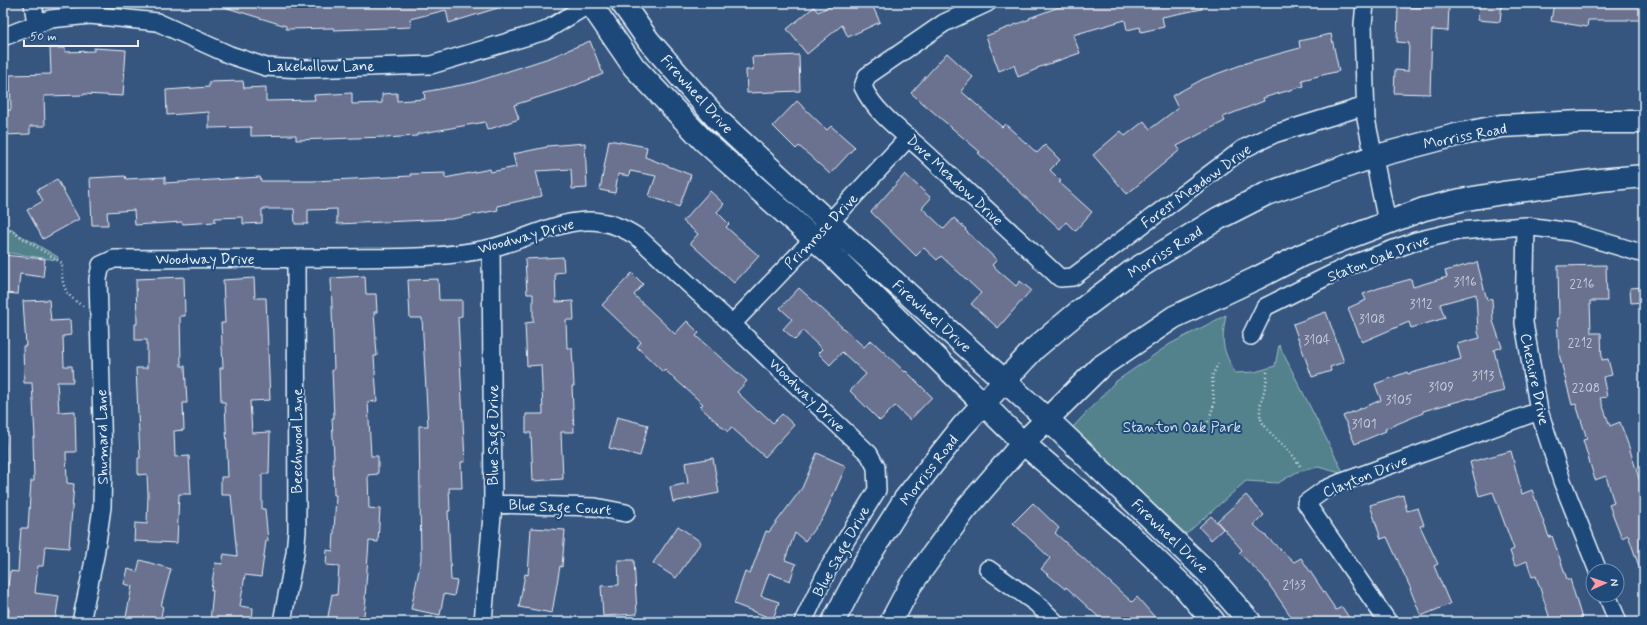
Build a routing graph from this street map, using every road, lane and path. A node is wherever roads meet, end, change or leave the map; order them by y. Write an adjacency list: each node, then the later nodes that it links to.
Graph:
1 (33, 3): 6 (street)
2 (590, 3): 6 (street, Lakehollow Lane); 17 (main road, Firewheel Drive)
3 (622, 3): 14 (main road, Firewheel Drive)
4 (987, 3): 10 (street, Dove Meadow Drive)
5 (1365, 3): 8 (street)
6 (36, 24): 7 (street, Lakehollow Lane)
7 (3, 37)
8 (1365, 106): 11 (street); 22 (street, Forest Meadow Drive)
9 (1644, 122): 11 (main road, Morriss Road)
10 (909, 137): 14 (street, Primrose Drive); 22 (street, Dove Meadow Drive)
11 (1373, 157): 13 (street); 28 (main road, Morriss Road)
12 (1644, 176): 13 (main road)
13 (1387, 222): 31 (main road)
14 (829, 223): 17 (street, Primrose Drive); 28 (main road, Firewheel Drive)
15 (3, 226): 23 (path)
16 (1526, 226): 19 (street, Staton Oak Drive); 25 (street, Staton Oak Drive); 30 (street, Cheshire Drive)
17 (814, 239): 24 (street, Primrose Drive); 29 (main road, Firewheel Drive)
18 (491, 248): 20 (street, Woodway Drive); 24 (street, Woodway Drive); 36 (street, Blue Sage Drive)
19 (1644, 254)
20 (296, 258): 21 (street, Woodway Drive); 42 (street, Beechwood Lane)
21 (114, 259): 41 (street, Shumard Lane)
22 (1060, 278)
23 (86, 308)
24 (732, 324): 35 (street, Woodway Drive)
25 (1251, 336)
26 (1218, 364): 32 (path)
27 (1267, 372): 34 (path)
28 (1004, 382): 29 (main road, Morriss Road); 31 (main road, Firewheel Drive)
29 (983, 404): 33 (main road, Firewheel Drive); 45 (main road, Morriss Road)
30 (1539, 411): 38 (street, Cheshire Drive); 50 (street, Clayton Drive)
31 (1047, 419): 33 (main road); 49 (main road, Firewheel Drive)
32 (1208, 422)
33 (1023, 443): 46 (main road); 48 (main road, Firewheel Drive)
34 (1301, 468)
35 (868, 502): 44 (street, Blue Sage Drive)
36 (493, 504): 37 (street, Blue Sage Court); 43 (street, Blue Sage Drive)
37 (626, 513)
38 (1595, 563)
39 (988, 568): 47 (street)
40 (1610, 603): 51 (street)
41 (82, 622)
42 (282, 622)
43 (483, 622)
44 (803, 622)
45 (833, 622)
46 (891, 622)
47 (1055, 622)
48 (1214, 622)
49 (1250, 622)
50 (1388, 622)
51 (1618, 622)

